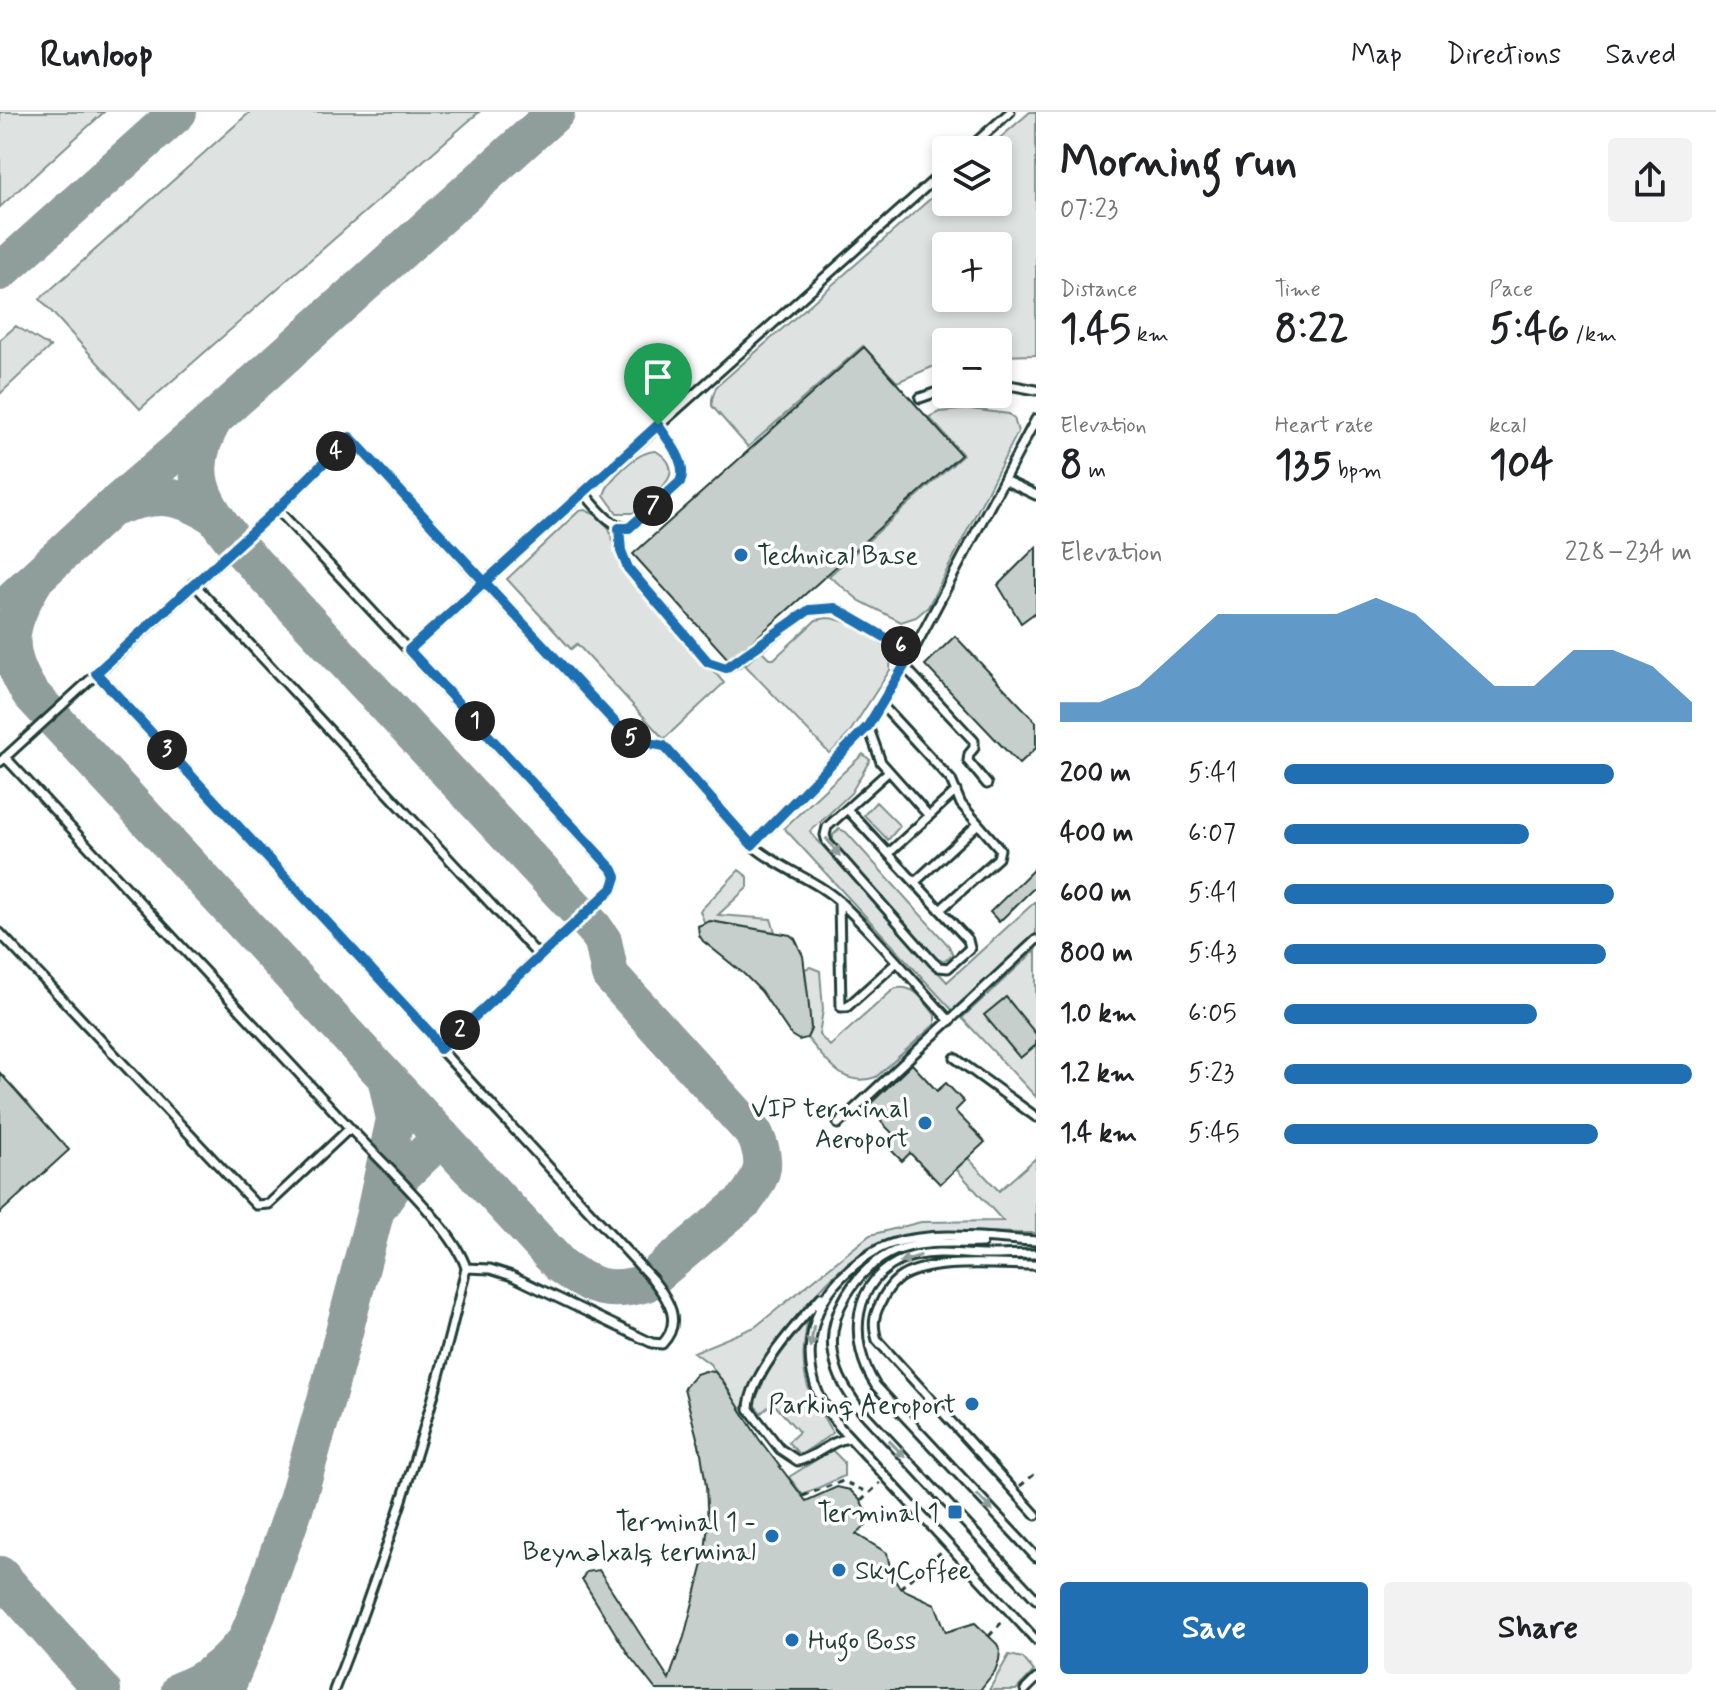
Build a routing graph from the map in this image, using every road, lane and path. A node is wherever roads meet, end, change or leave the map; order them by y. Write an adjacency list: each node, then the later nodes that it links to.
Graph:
1 (1010, 112): 2 (lane)
2 (983, 136)
3 (932, 181): 9 (lane)
4 (1012, 386): 5 (lane)
5 (1036, 390)
6 (932, 394): 7 (lane)
7 (920, 398)
8 (1036, 419): 10 (lane)
9 (658, 425): 11 (lane); 14 (lane)
10 (1004, 480): 12 (lane); 18 (lane)
11 (583, 492): 14 (lane); 15 (lane)
12 (1036, 495)
13 (277, 509): 15 (lane); 16 (lane); 17 (lane)
14 (619, 528): 18 (lane)
15 (484, 582): 17 (lane); 30 (lane)
16 (193, 583): 20 (lane); 37 (lane)
17 (409, 650): 37 (lane)
18 (912, 653): 19 (lane)
19 (904, 666): 21 (lane); 25 (lane)
20 (96, 673): 23 (lane); 40 (lane)
21 (881, 704): 22 (lane); 26 (lane)
22 (868, 726): 24 (lane); 30 (lane)
23 (2, 759): 44 (lane)
24 (888, 772): 27 (lane); 28 (lane)
25 (987, 784)
26 (956, 791): 28 (lane); 29 (lane)
27 (847, 809): 31 (lane); 34 (lane, one-way to 34)
28 (929, 816): 31 (lane)
29 (978, 824): 32 (lane); 34 (lane)
30 (752, 845): 33 (lane)
31 (889, 853): 32 (lane)
32 (915, 882): 34 (lane)
33 (839, 901): 38 (lane); 38 (lane)
34 (940, 910)
35 (0, 933): 44 (lane)
36 (1036, 940): 39 (lane)
37 (539, 956): 40 (lane)
38 (896, 963): 39 (lane)
39 (950, 1021): 43 (lane)
40 (440, 1049): 48 (lane)
41 (955, 1058): 42 (lane)
42 (1036, 1117)
43 (838, 1124)
44 (350, 1128): 48 (lane)
45 (1036, 1242): 49 (lane); 55 (lane, one-way to 55)
46 (1036, 1254): 54 (lane, one-way to 54)
47 (1036, 1265): 53 (lane)
48 (466, 1268): 58 (lane)
49 (837, 1281): 50 (lane, one-way to 50); 50 (lane)
50 (850, 1438): 56 (lane)
51 (869, 1493): 52 (path)
52 (803, 1496)
53 (1036, 1515)
54 (1036, 1557)
55 (1036, 1599)
56 (1036, 1640)
57 (1036, 1679): 59 (lane)
58 (334, 1690)
59 (1025, 1690)

